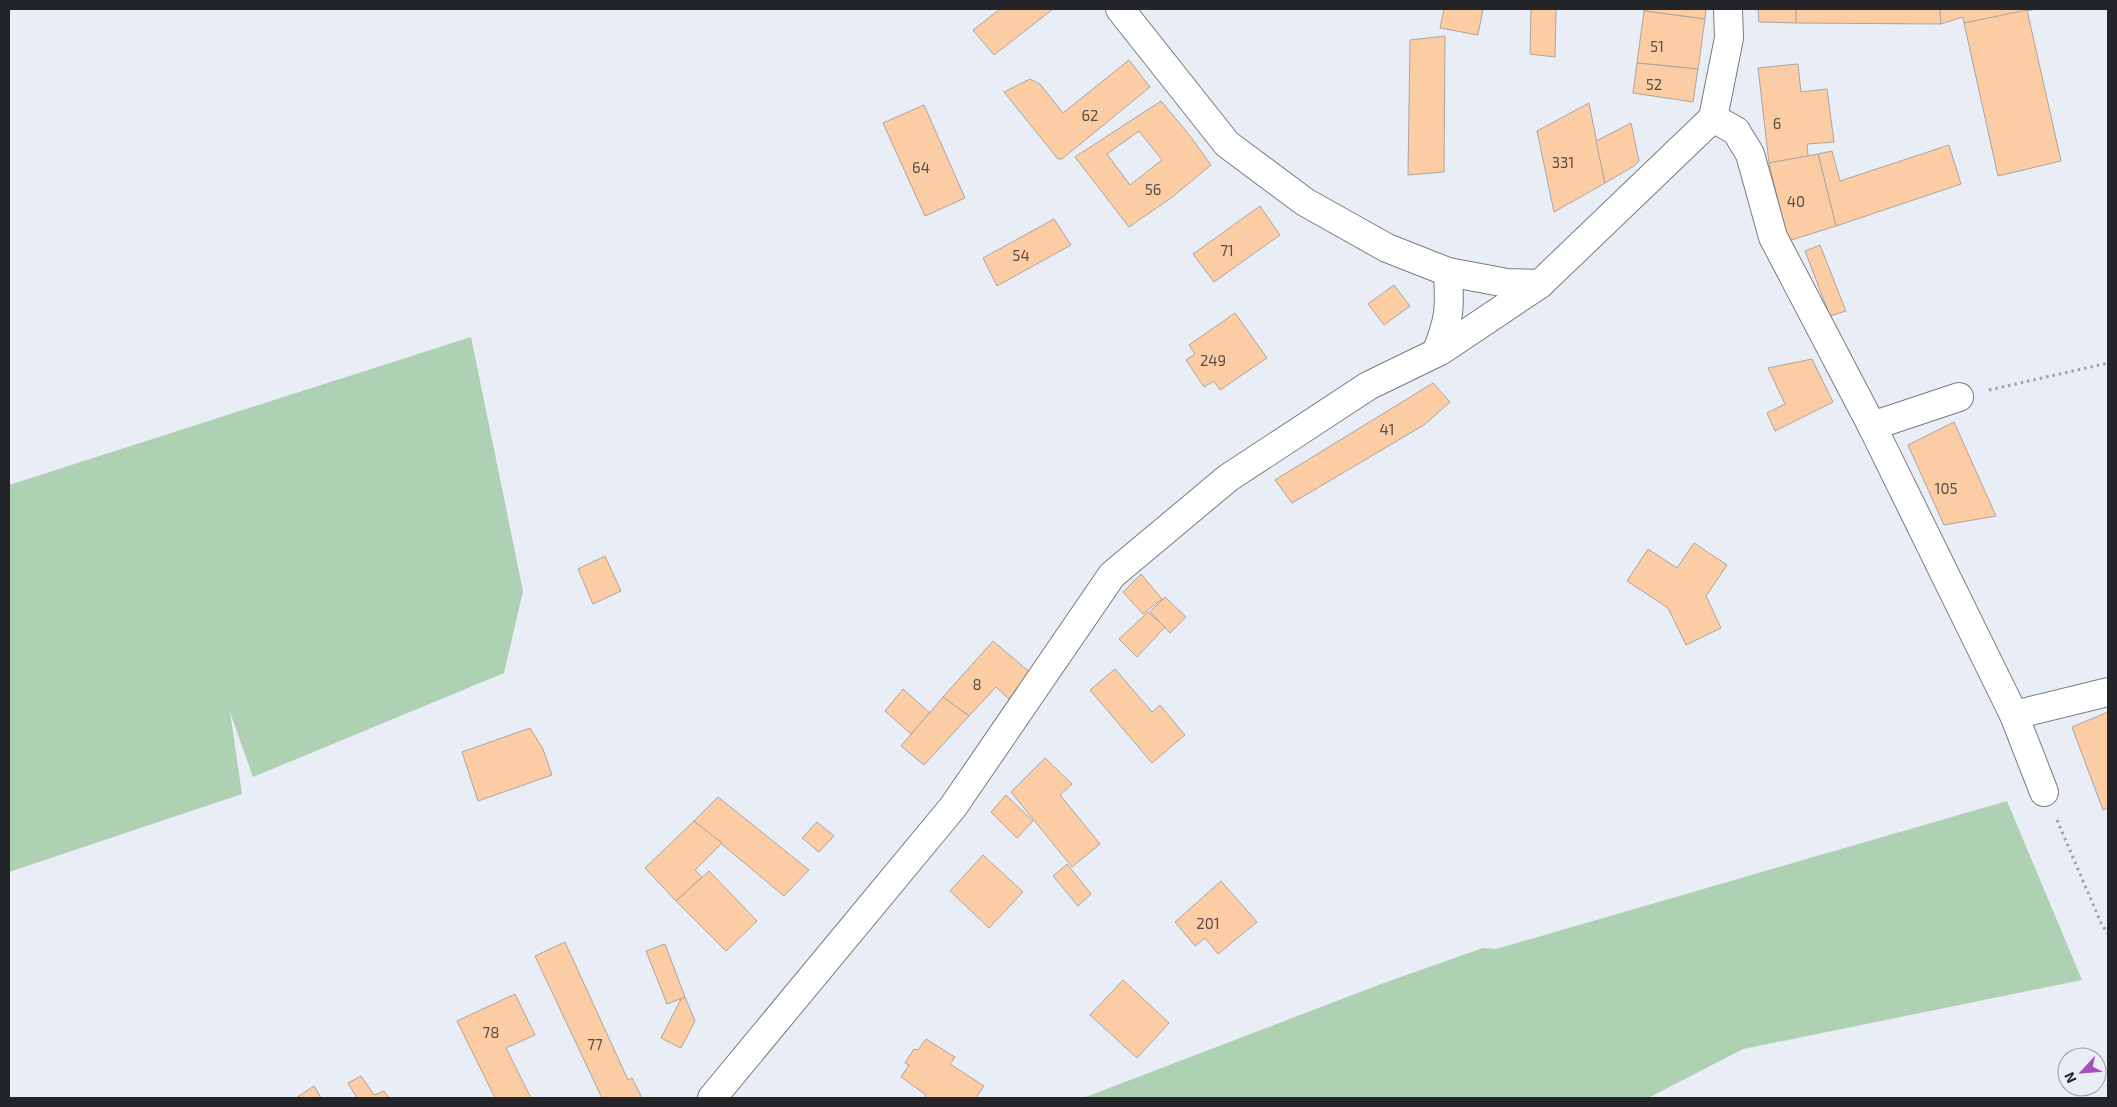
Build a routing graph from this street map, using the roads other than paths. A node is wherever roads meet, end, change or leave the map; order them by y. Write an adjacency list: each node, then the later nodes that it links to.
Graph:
1 (1120, 9): 4 (street)
2 (1728, 9): 3 (street)
3 (1714, 118): 5 (street); 8 (street)
4 (1448, 272): 5 (street); 6 (street)
5 (1540, 284): 6 (street)
6 (1436, 353): 12 (street)
7 (1959, 397): 8 (street)
8 (1872, 426): 10 (street)
9 (2108, 692): 10 (street)
10 (2014, 715): 11 (street)
11 (2044, 792)
12 (712, 1098)

